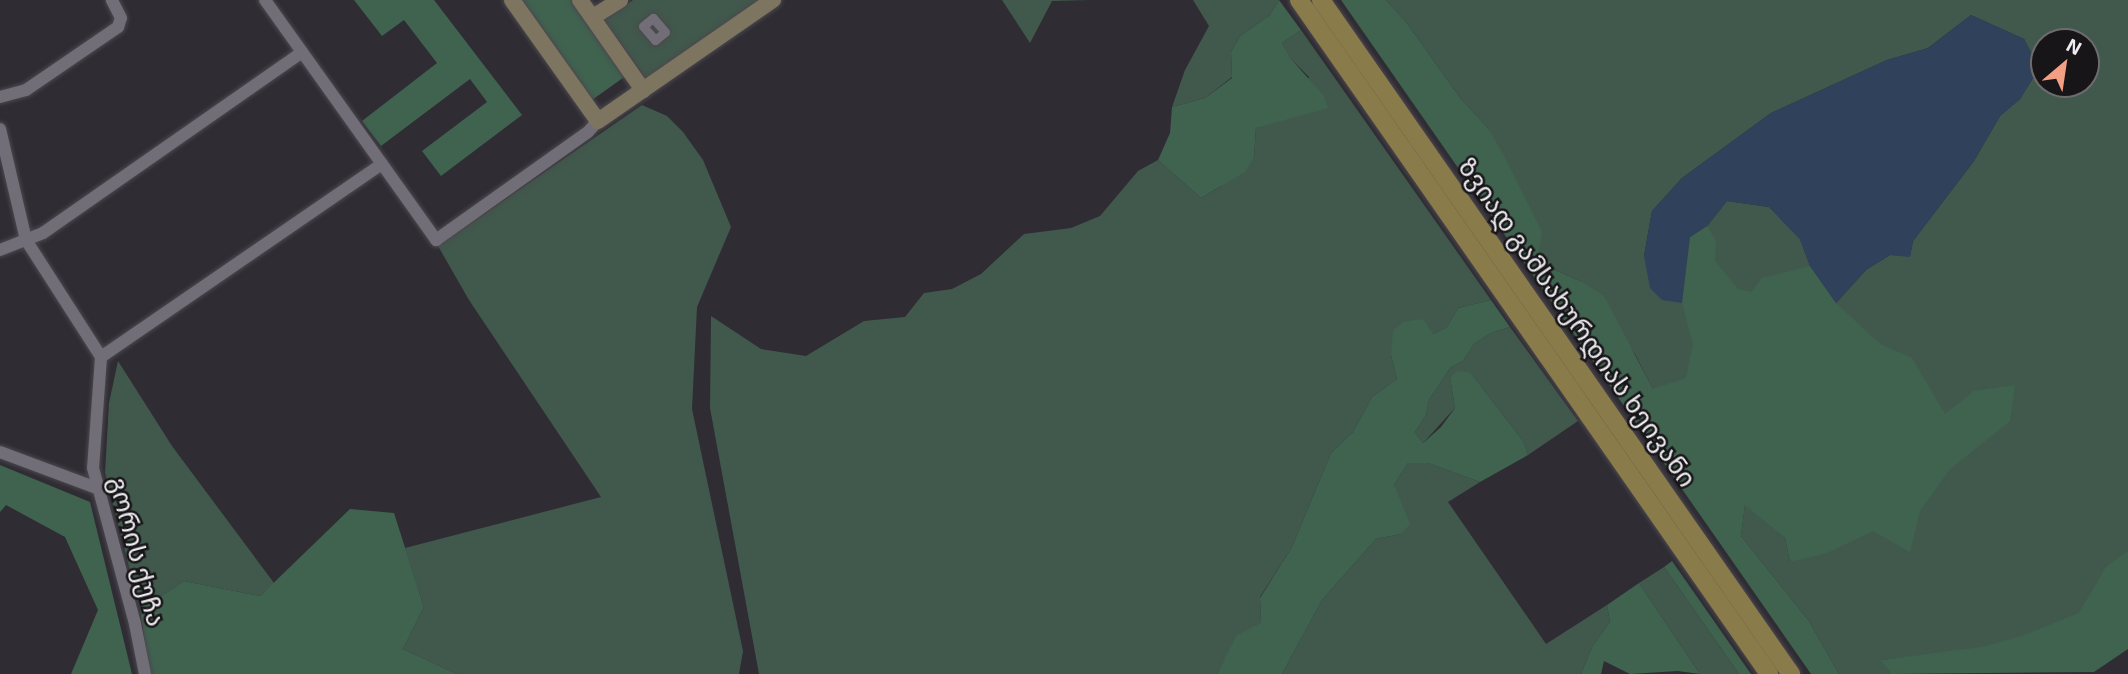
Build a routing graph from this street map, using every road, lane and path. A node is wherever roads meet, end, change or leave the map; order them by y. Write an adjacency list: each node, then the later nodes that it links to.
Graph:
1 (112, 0): 12 (street)
2 (265, 0): 10 (street)
3 (512, 0): 13 (main road)
4 (580, 0): 9 (main road)
5 (620, 0): 9 (main road)
6 (773, 0): 11 (main road)
7 (1300, 0): 18 (main road, ზვიად გამსახურდიას ხეივანი)
8 (1321, 0): 18 (main road, ზვიად გამსახურდიას ხეივანი)
9 (593, 18): 11 (main road)
10 (302, 52): 15 (street); 16 (street)
11 (643, 90): 13 (main road)
12 (0, 97)
13 (598, 121): 15 (street)
14 (0, 129): 16 (street)
15 (382, 164): 20 (street)
16 (26, 240): 17 (street); 20 (street)
17 (0, 250)
18 (1496, 267): 19 (main road, ზვიად გამსახურდიას ხეივანი)
19 (1531, 317): 24 (main road, ზვიად გამსახურდიას ხეივანი); 25 (main road, ზვიად გამსახურდიას ხეივანი)
20 (101, 356): 22 (street, გორის ქუჩა)
21 (0, 452): 22 (street)
22 (99, 489): 23 (street, გორის ქუჩა)
23 (145, 674)
24 (1769, 674)
25 (1791, 674)

